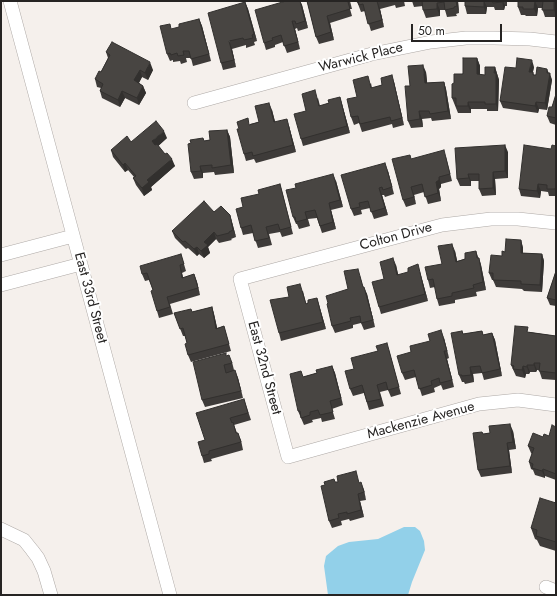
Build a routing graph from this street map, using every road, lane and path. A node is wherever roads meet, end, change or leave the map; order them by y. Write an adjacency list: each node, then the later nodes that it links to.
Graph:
1 (10, 1): 5 (street, East 33rd Street)
2 (556, 42): 3 (street, Warwick Place)
3 (194, 103)
4 (556, 223): 8 (street, Colton Drive)
5 (73, 236): 6 (street); 7 (street, East 33rd Street)
6 (1, 255)
7 (81, 264): 9 (street); 14 (street, East 33rd Street)
8 (240, 279): 11 (street, East 32nd Street)
9 (1, 285)
10 (556, 405): 11 (street, Mackenzie Avenue)
11 (288, 457)
12 (1, 529): 13 (street)
13 (51, 595)
14 (170, 595)

